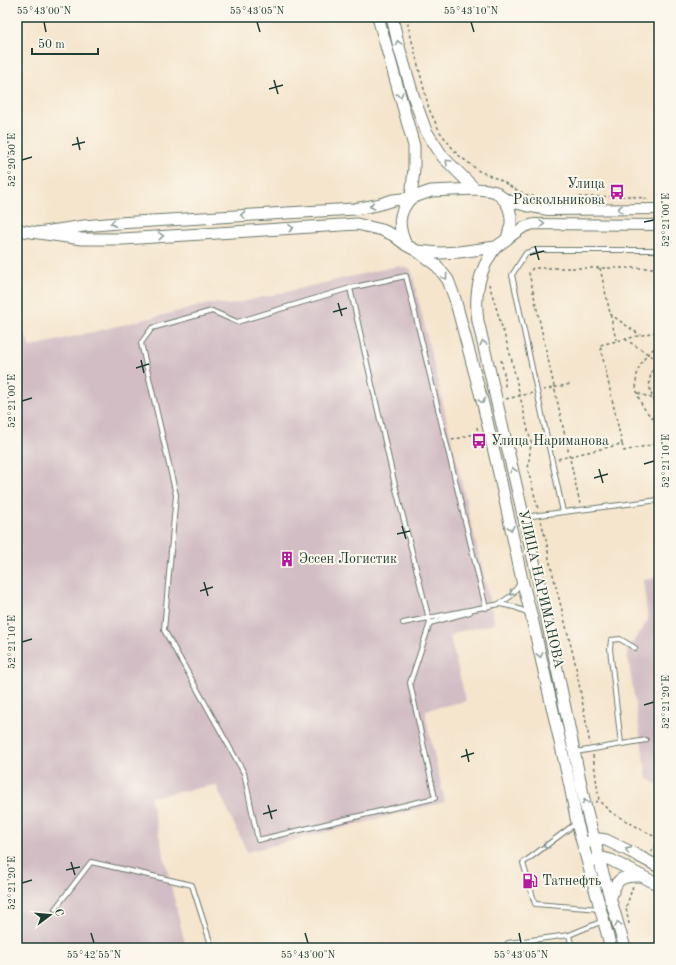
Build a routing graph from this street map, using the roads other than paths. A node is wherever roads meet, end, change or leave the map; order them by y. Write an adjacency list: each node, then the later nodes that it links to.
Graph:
1 (378, 17): 5 (main road, one-way to 5)
2 (392, 17): 3 (main road, one-way to 2)
3 (475, 189): 4 (main road); 5 (main road)
4 (500, 196): 6 (street, one-way to 4); 10 (main road)
5 (411, 198): 9 (main road, one-way to 9); 11 (main road)
6 (659, 209)
7 (659, 225): 10 (street, one-way to 7)
8 (17, 230): 9 (main road)
9 (38, 233): 11 (main road, one-way to 11)
10 (507, 239): 12 (main road)
11 (406, 245): 14 (main road)
12 (496, 247): 14 (main road); 18 (main road, УЛИЦА НАРИМАНОВА, one-way to 12)
13 (659, 250): 17 (lane)
14 (417, 251): 19 (main road, УЛИЦА НАРИМАНОВА, one-way to 19)
15 (350, 288): 21 (lane); 23 (lane); 23 (lane)
16 (659, 500): 17 (lane)
17 (563, 512): 18 (lane)
18 (524, 517): 28 (main road, УЛИЦА НАРИМАНОВА)
19 (522, 580): 20 (lane, one-way to 20); 22 (main road, УЛИЦА НАРИМАНОВА)
20 (500, 604): 21 (lane); 22 (lane); 24 (lane)
21 (486, 608): 23 (lane)
22 (531, 614): 29 (main road, УЛИЦА НАРИМАНОВА, one-way to 29)
23 (430, 622)
24 (402, 623)
25 (635, 648): 27 (lane)
26 (646, 740): 27 (lane)
27 (622, 744): 28 (lane)
28 (575, 753): 30 (main road, УЛИЦА НАРИМАНОВА, one-way to 28)
29 (577, 823): 31 (main road, УЛИЦА НАРИМАНОВА); 39 (lane, one-way to 39)
30 (594, 840): 31 (main road); 32 (main road, УЛИЦА НАРИМАНОВА); 34 (main road, one-way to 30)
31 (583, 843): 33 (main road, УЛИЦА НАРИМАНОВА)
32 (599, 859): 33 (main road); 35 (main road); 37 (main road, УЛИЦА НАРИМАНОВА)
33 (588, 862): 39 (main road, УЛИЦА НАРИМАНОВА)
34 (659, 867)
35 (638, 879): 36 (main road); 37 (main road)
36 (659, 885)
37 (610, 901): 46 (main road, УЛИЦА НАРИМАНОВА, one-way to 37)
38 (54, 909): 42 (lane)
39 (601, 909): 40 (main road, УЛИЦА НАРИМАНОВА)
40 (604, 921): 41 (lane); 45 (main road, УЛИЦА НАРИМАНОВА)
41 (569, 935): 43 (lane); 44 (lane)
42 (212, 948)
43 (509, 948)
44 (572, 948)
45 (611, 948)
46 (625, 948)

